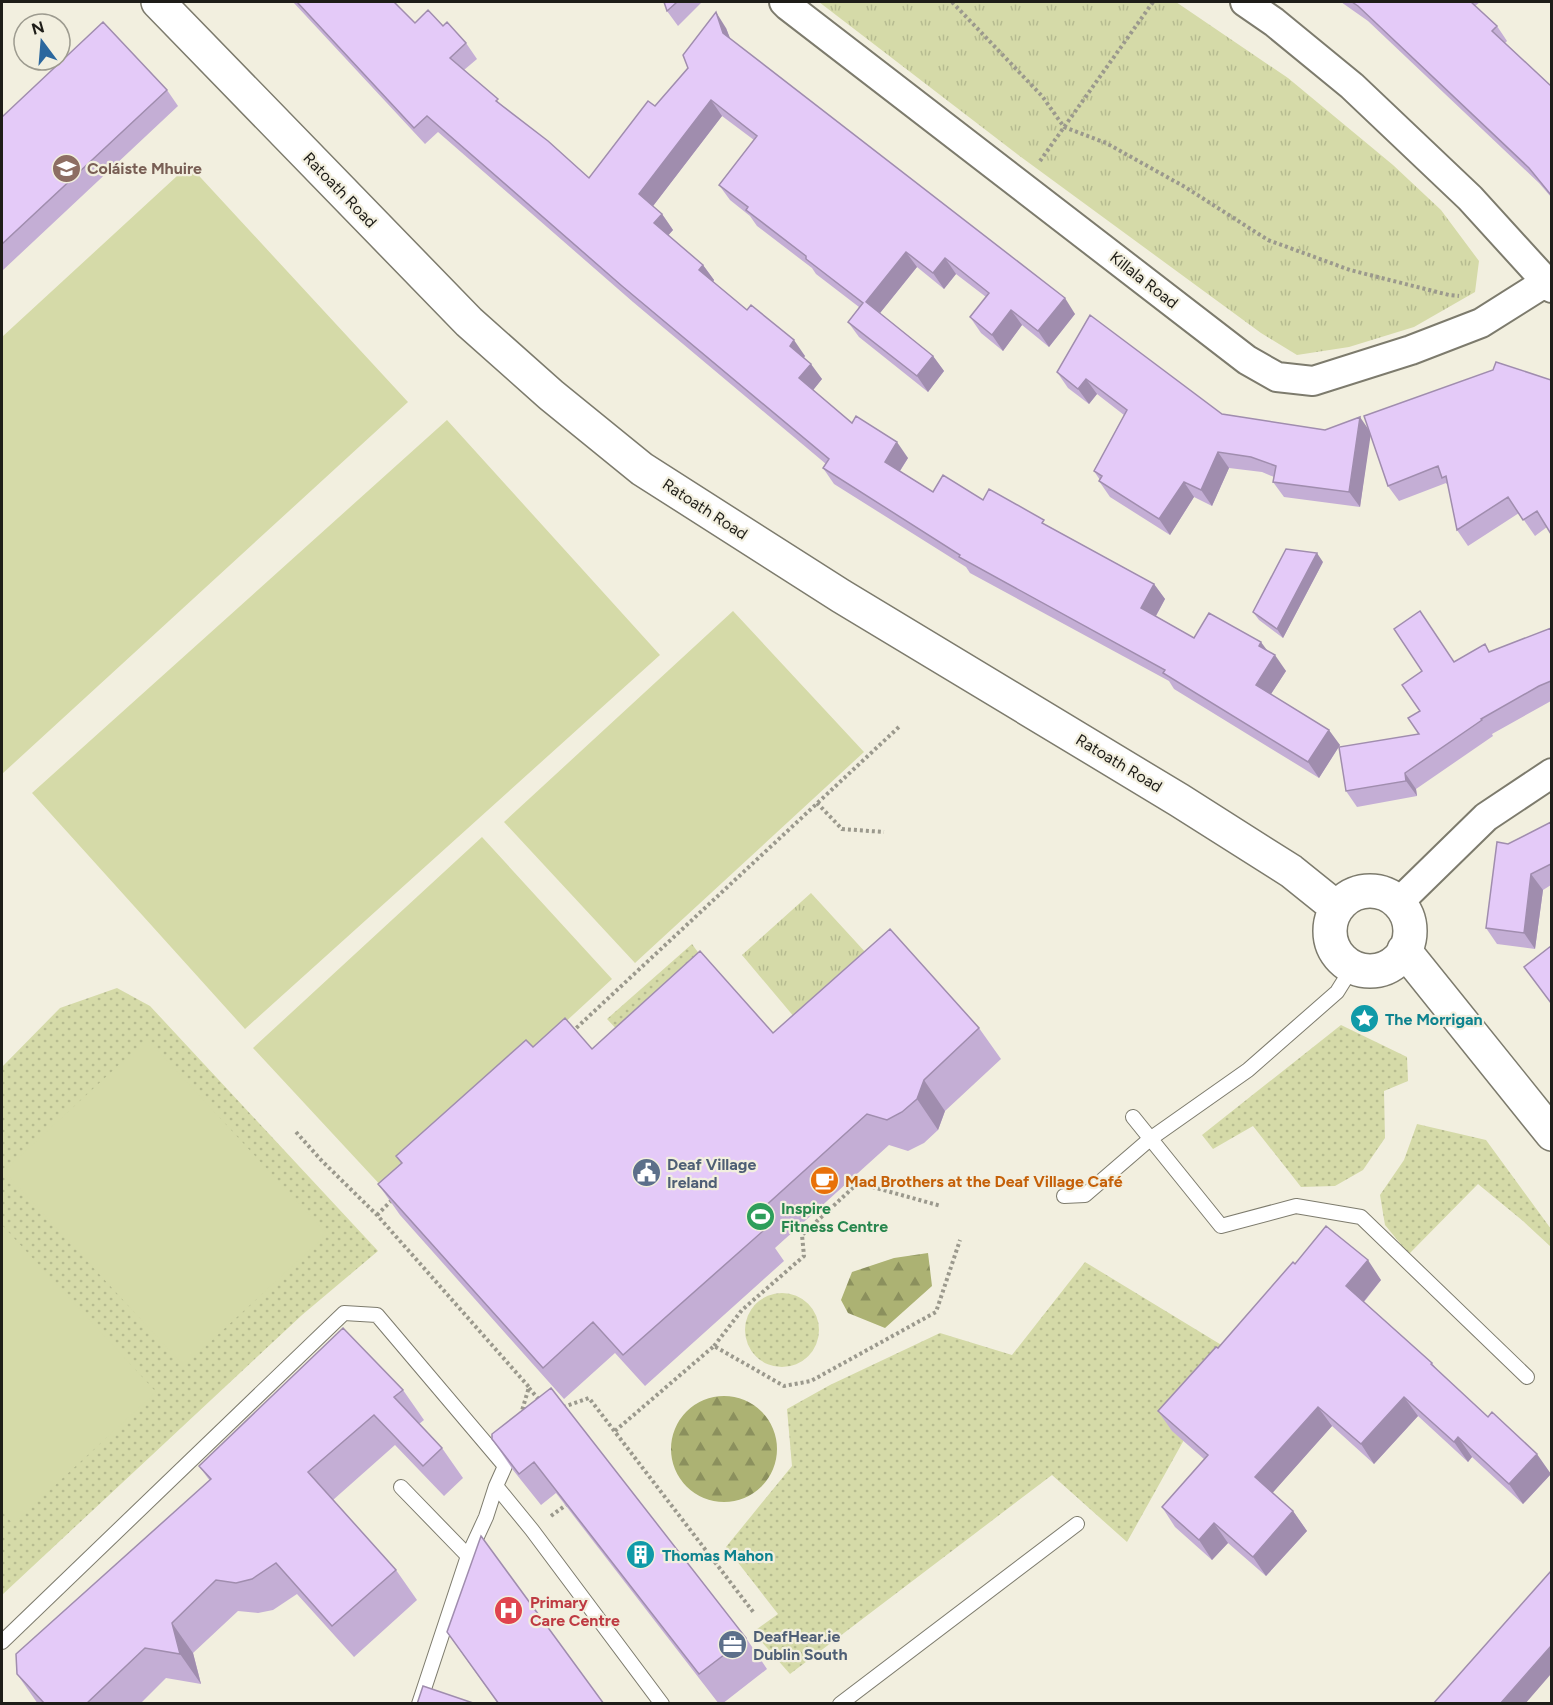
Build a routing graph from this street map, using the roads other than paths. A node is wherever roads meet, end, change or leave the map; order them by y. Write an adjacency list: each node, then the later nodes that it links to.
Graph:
1 (158, 2): 7 (main road, Ratoath Road)
2 (784, 2): 4 (street, Killala Road)
3 (1245, 2): 4 (street, Killala Road)
4 (1549, 285)
5 (1551, 773): 6 (street)
6 (1398, 903): 7 (main road); 8 (main road)
7 (1337, 908): 9 (main road)
8 (1404, 950): 9 (main road); 11 (main road)
9 (1352, 968): 12 (lane)
10 (1133, 1117): 12 (lane)
11 (1551, 1134)
12 (1150, 1139): 13 (lane); 14 (lane)
13 (1064, 1196)
14 (1527, 1377)
15 (496, 1486): 18 (lane); 19 (lane); 21 (lane)
16 (401, 1487): 18 (lane)
17 (1077, 1524): 22 (lane)
18 (468, 1556): 20 (lane)
19 (2, 1642)
20 (419, 1704)
21 (662, 1704)
22 (840, 1704)

